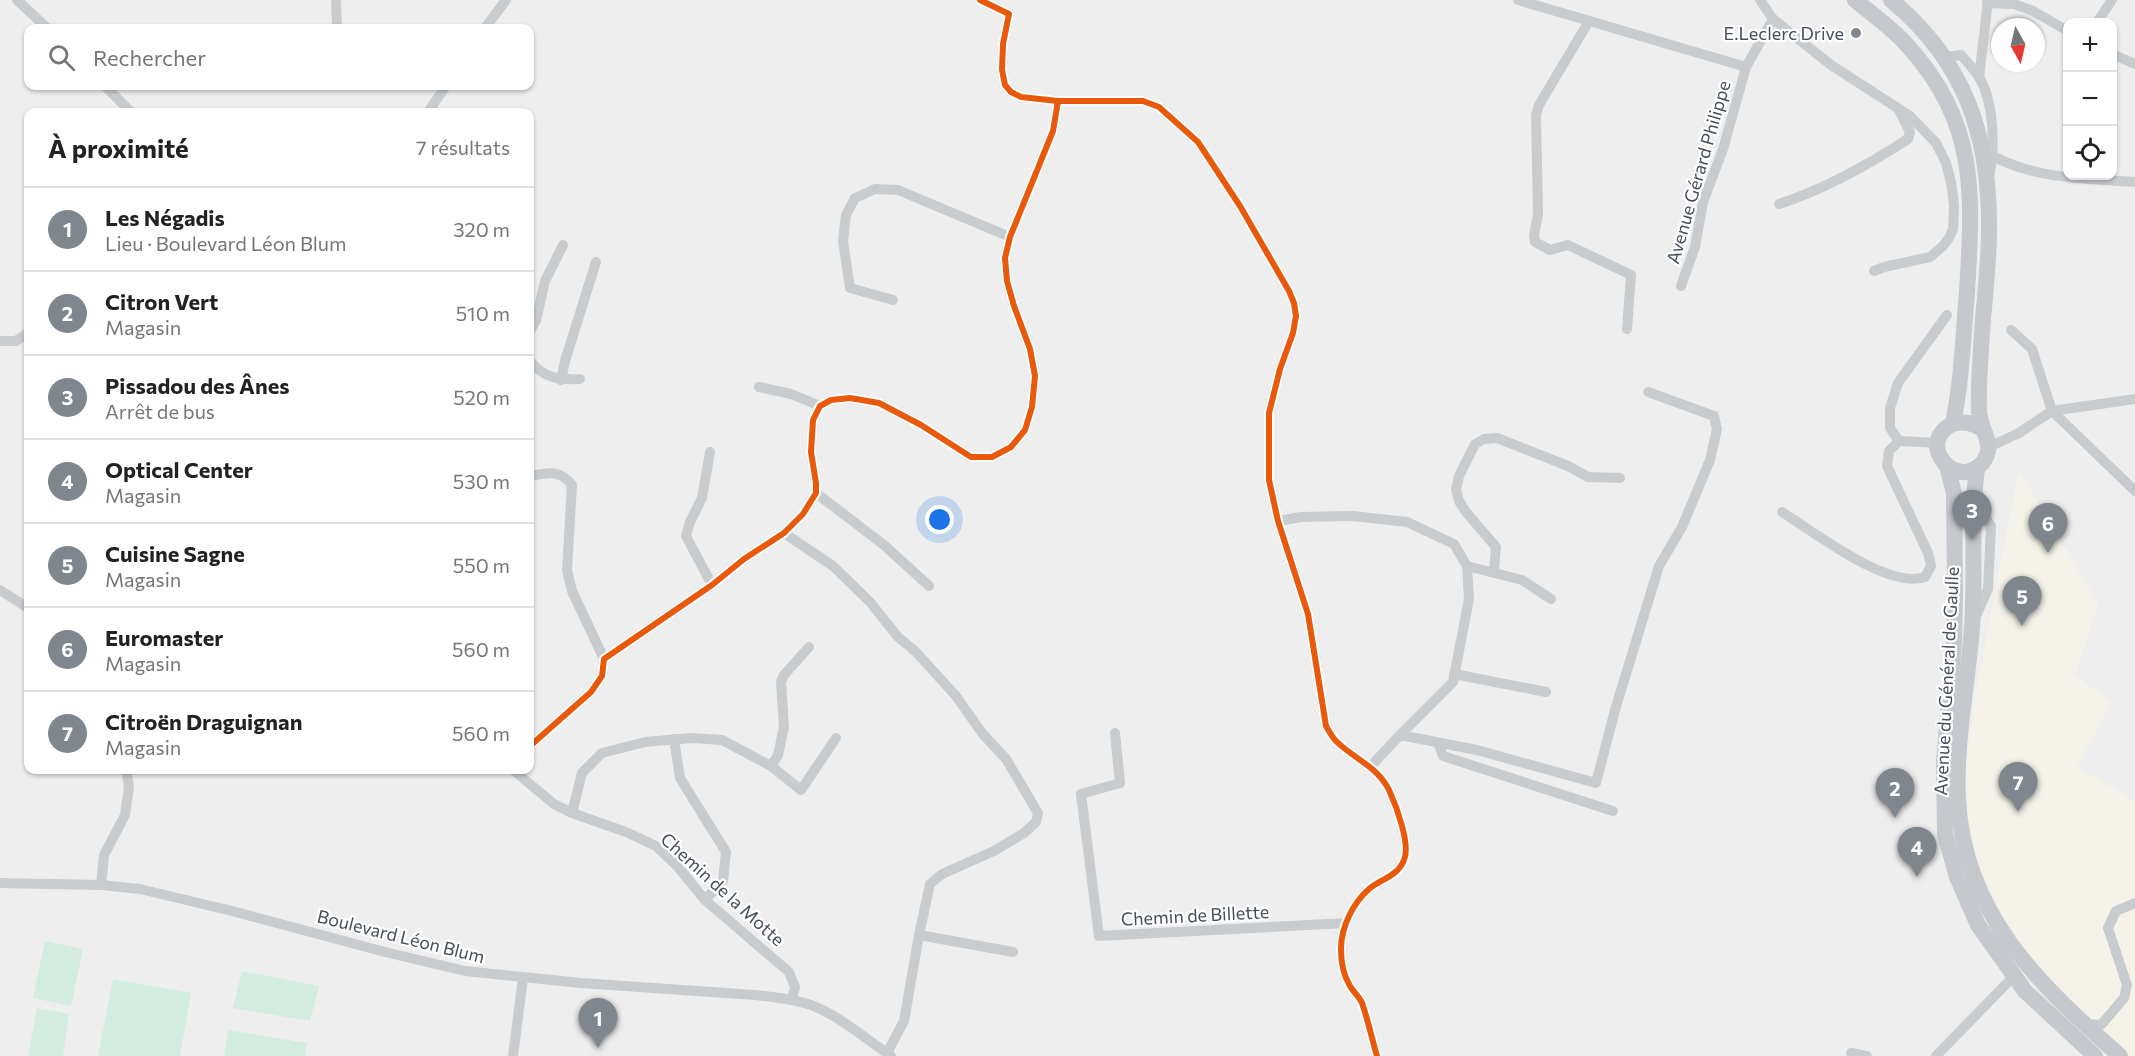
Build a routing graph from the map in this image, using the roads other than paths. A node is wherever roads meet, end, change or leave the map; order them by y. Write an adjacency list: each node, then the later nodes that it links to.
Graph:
1 (17, 0): 14 (street)
2 (336, 0): 15 (street)
3 (507, 0): 16 (street)
4 (980, 0): 25 (street)
5 (1518, 0): 13 (street, Avenue Gérard Philippe)
6 (1760, 0): 12 (street)
7 (1855, 0): 53 (main road)
8 (1890, 0): 19 (main road)
9 (2112, 0): 11 (street)
10 (1988, 2): 17 (street); 22 (street)
11 (2100, 18)
12 (1773, 19): 21 (street, Avenue Gérard Philippe); 26 (street)
13 (1589, 21): 21 (street, Avenue Gérard Philippe); 41 (street)
14 (43, 24)
15 (337, 24)
16 (488, 24)
17 (2063, 29)
18 (2117, 56): 20 (street)
19 (1945, 57): 22 (street); 30 (main road)
20 (2135, 64)
21 (1746, 67): 37 (street, Avenue Gérard Philippe)
22 (1979, 78): 29 (street)
23 (109, 90): 27 (street)
24 (443, 90): 28 (street)
25 (1058, 101): 33 (street); 66 (street)
26 (1897, 107): 32 (street); 36 (street)
27 (127, 108)
28 (431, 108)
29 (1993, 156): 30 (street); 31 (street)
30 (1988, 182): 54 (main road)
31 (2135, 182)
32 (1779, 204)
33 (1010, 237): 38 (street); 51 (street)
34 (563, 245): 40 (street)
35 (596, 262): 47 (street)
36 (1874, 271)
37 (1682, 286)
38 (893, 300)
39 (1947, 315): 55 (street)
40 (534, 324)
41 (1627, 329)
42 (2011, 330): 52 (street)
43 (24, 335): 44 (street)
44 (0, 341)
45 (534, 366): 47 (street)
46 (580, 379): 47 (street)
47 (561, 380)
48 (759, 387): 51 (street)
49 (1648, 392): 84 (street)
50 (2135, 399): 52 (street)
51 (820, 406): 64 (street)
52 (2052, 411): 57 (street); 63 (street)
53 (1953, 423): 54 (main road); 56 (main road)
54 (1983, 430): 57 (main road)
55 (1899, 441): 56 (street); 65 (street)
56 (1938, 443): 59 (main road, Avenue du Général de Gaulle)
57 (1989, 447): 60 (main road, Avenue du Général de Gaulle)
58 (710, 452): 70 (street)
59 (1947, 466): 60 (main road); 98 (main road, Avenue du Général de Gaulle)
60 (1977, 468): 101 (main road, Avenue du Général de Gaulle)
61 (534, 475): 76 (street)
62 (1620, 478): 69 (street)
63 (2135, 491)
64 (816, 493): 67 (street); 71 (street)
65 (1782, 512)
66 (1278, 521): 68 (street); 86 (street)
67 (784, 533): 70 (street); 96 (street)
68 (1467, 566): 69 (street); 77 (street)
69 (1494, 572): 73 (street)
70 (712, 585): 76 (street)
71 (929, 586)
72 (0, 590): 74 (street)
73 (1551, 599)
74 (24, 605)
75 (808, 647): 85 (street)
76 (604, 659): 83 (street)
77 (1454, 674): 78 (street); 80 (street)
78 (1546, 692)
79 (1115, 733): 95 (street, Chemin de Billette)
80 (1400, 735): 84 (street); 86 (street)
81 (836, 738): 85 (street)
82 (674, 739): 85 (street); 90 (street); 93 (street)
83 (534, 742)
84 (1438, 743): 89 (street)
85 (771, 766)
86 (1371, 766): 95 (street)
87 (127, 774): 92 (street)
88 (518, 774): 90 (street, Chemin de la Motte)
89 (1613, 811)
90 (572, 813): 93 (street, Chemin de la Motte)
91 (0, 883): 92 (street, Boulevard Léon Blum)
92 (102, 885): 99 (street, Boulevard Léon Blum)
93 (705, 900): 100 (street, Chemin de la Motte)
94 (2135, 903): 101 (street)
95 (1346, 923): 105 (street)
96 (919, 935): 97 (street); 103 (street)
97 (1013, 952)
98 (2014, 976): 107 (street); 108 (main road, Avenue du Général de Gaulle)
99 (523, 978): 100 (street, Boulevard Léon Blum); 104 (street)
100 (792, 1000): 103 (street, Boulevard Léon Blum)
101 (2084, 1024): 109 (main road, Avenue du Général de Gaulle)
102 (1851, 1053): 106 (street)
103 (889, 1055)
104 (513, 1056)
105 (1377, 1056)
106 (1867, 1056)
107 (1936, 1056)
108 (2095, 1056)
109 (2120, 1056)

